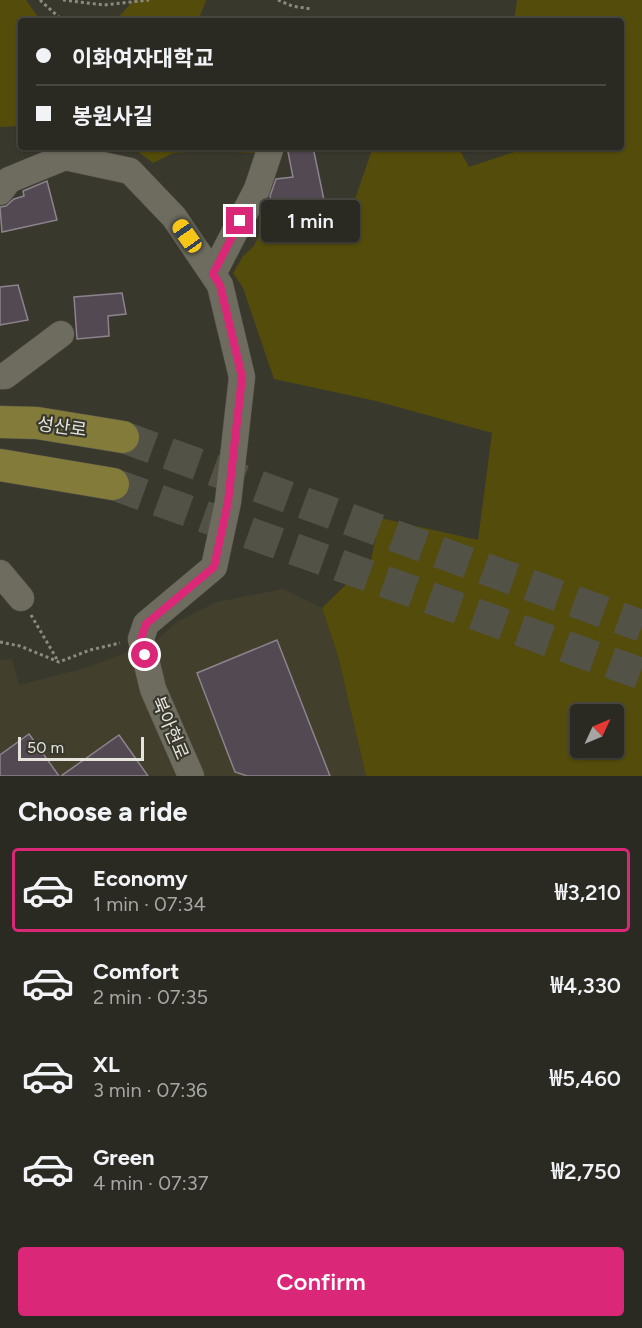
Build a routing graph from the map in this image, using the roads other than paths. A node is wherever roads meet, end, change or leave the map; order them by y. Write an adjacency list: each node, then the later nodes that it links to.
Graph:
1 (270, 150): 3 (street)
2 (0, 192): 3 (street, 북아현로)
3 (213, 274): 12 (street, 북아현로)
4 (61, 334): 5 (street)
5 (0, 376)
6 (0, 422): 7 (main road, 성산로)
7 (123, 437)
8 (0, 465): 9 (main road)
9 (113, 484)
10 (0, 573): 11 (street)
11 (21, 598)
12 (191, 776)

